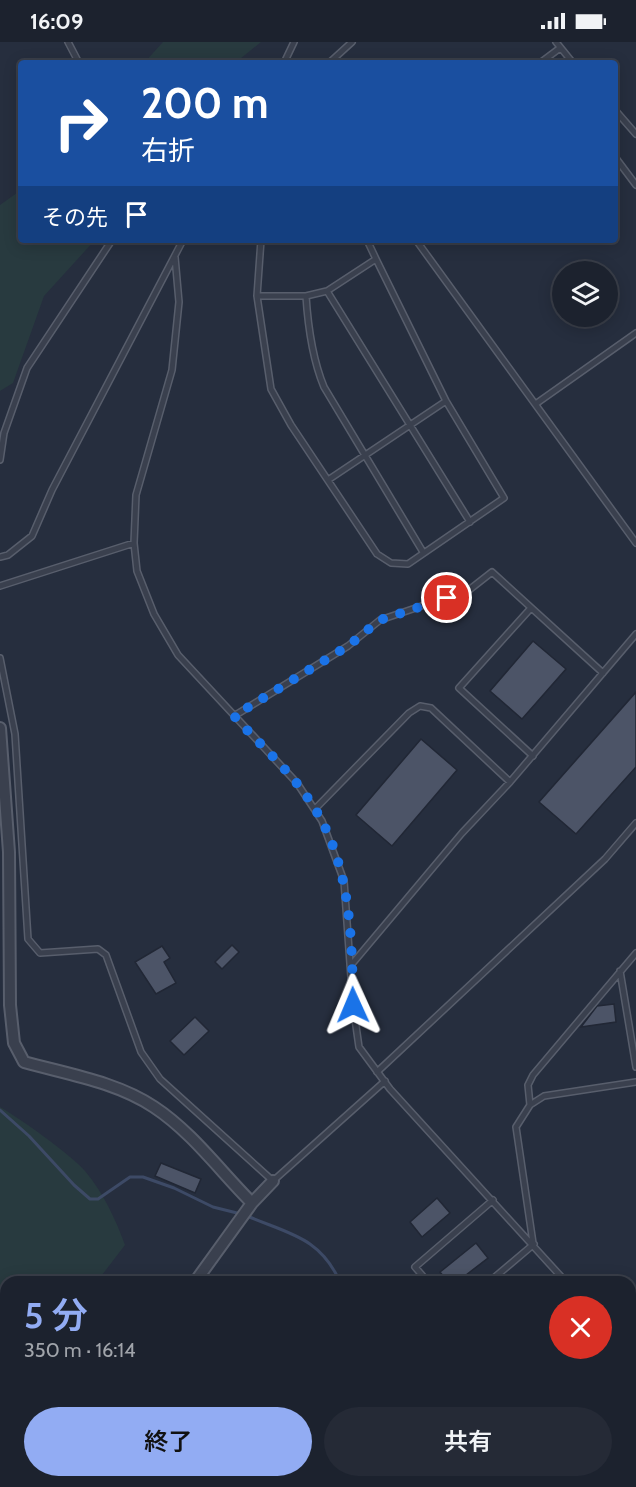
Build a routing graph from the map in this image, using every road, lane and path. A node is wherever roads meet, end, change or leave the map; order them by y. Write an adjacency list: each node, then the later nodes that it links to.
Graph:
1 (68, 42): 5 (lane)
2 (294, 42): 6 (lane)
3 (352, 42): 7 (lane)
4 (558, 45): 8 (lane); 9 (lane)
5 (77, 60)
6 (285, 60)
7 (332, 60)
8 (545, 60)
9 (570, 60)
10 (618, 113): 11 (lane)
11 (636, 134)
12 (618, 161): 13 (lane)
13 (636, 185)
14 (110, 243): 29 (lane)
15 (182, 243): 19 (lane)
16 (261, 243): 22 (lane)
17 (368, 243): 20 (lane)
18 (418, 243): 26 (lane)
19 (175, 257): 32 (lane); 35 (lane)
20 (376, 259): 21 (lane); 25 (lane)
21 (327, 291): 23 (lane); 27 (lane)
22 (257, 296): 23 (lane); 30 (lane)
23 (306, 296): 28 (lane)
24 (636, 333): 26 (lane)
25 (446, 401): 27 (lane); 31 (lane)
26 (537, 403): 33 (lane)
27 (412, 425): 28 (lane); 31 (lane)
28 (365, 455): 30 (lane); 34 (lane)
29 (0, 460)
30 (328, 480): 34 (lane)
31 (470, 522): 34 (lane)
32 (134, 543): 36 (lane); 41 (lane)
33 (636, 543)
34 (423, 552)
35 (0, 557)
36 (0, 586)
37 (531, 608): 40 (lane); 41 (lane); 43 (lane)
38 (636, 634): 40 (lane)
39 (0, 658): 55 (lane)
40 (603, 673): 43 (lane)
41 (234, 716): 45 (lane)
42 (0, 728): 57 (street)
43 (533, 756): 44 (lane)
44 (510, 782): 45 (lane); 48 (lane)
45 (315, 809): 48 (lane)
46 (636, 823): 51 (lane)
47 (636, 953): 49 (lane)
48 (352, 964): 51 (lane)
49 (620, 971): 50 (lane); 54 (lane)
50 (636, 1067)
51 (377, 1072): 52 (lane)
52 (385, 1082): 55 (lane); 56 (lane)
53 (636, 1082): 54 (lane)
54 (530, 1105): 58 (lane)
55 (273, 1181): 57 (street)
56 (493, 1200): 58 (lane); 60 (lane)
57 (252, 1203): 59 (street)
58 (534, 1244): 61 (lane); 62 (lane)
59 (199, 1276)
60 (423, 1276)
61 (496, 1276)
62 (560, 1276)

